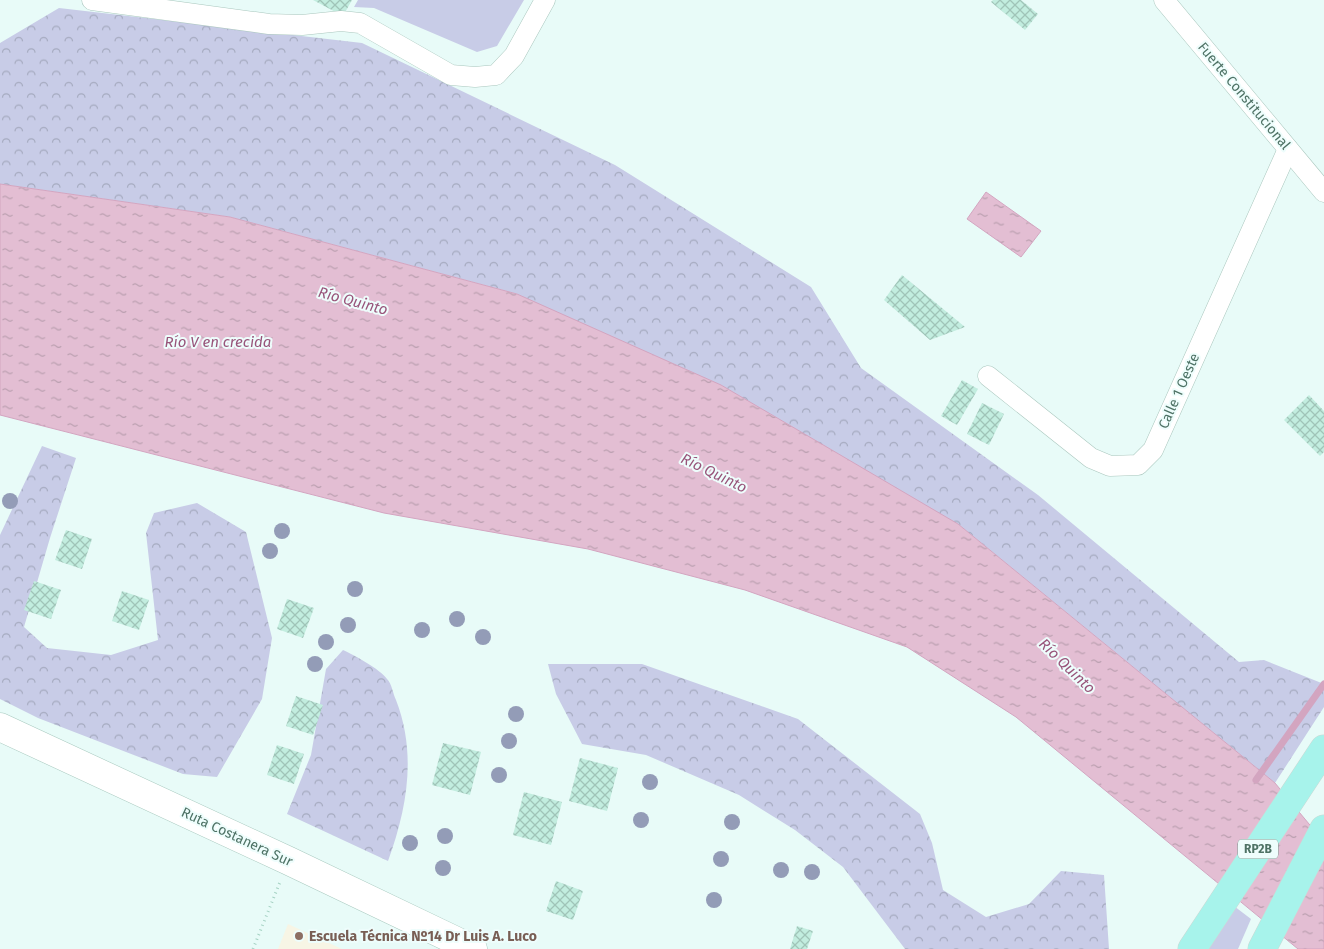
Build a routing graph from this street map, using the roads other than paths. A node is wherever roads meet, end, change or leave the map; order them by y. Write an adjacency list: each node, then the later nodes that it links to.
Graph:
1 (92, 0): 2 (street)
2 (545, 0)
3 (1164, 0): 4 (street, Fuerte Constitucional)
4 (1288, 149): 5 (street, Fuerte Constitucional); 6 (street, Calle 1 Oeste)
5 (1324, 192)
6 (988, 376)
7 (0, 727): 10 (main road, Ruta Costanera Sur)
8 (1324, 749): 11 (main road, RP2B)
9 (1324, 829): 12 (main road)
10 (473, 949)
11 (1192, 949)
12 (1262, 949)

